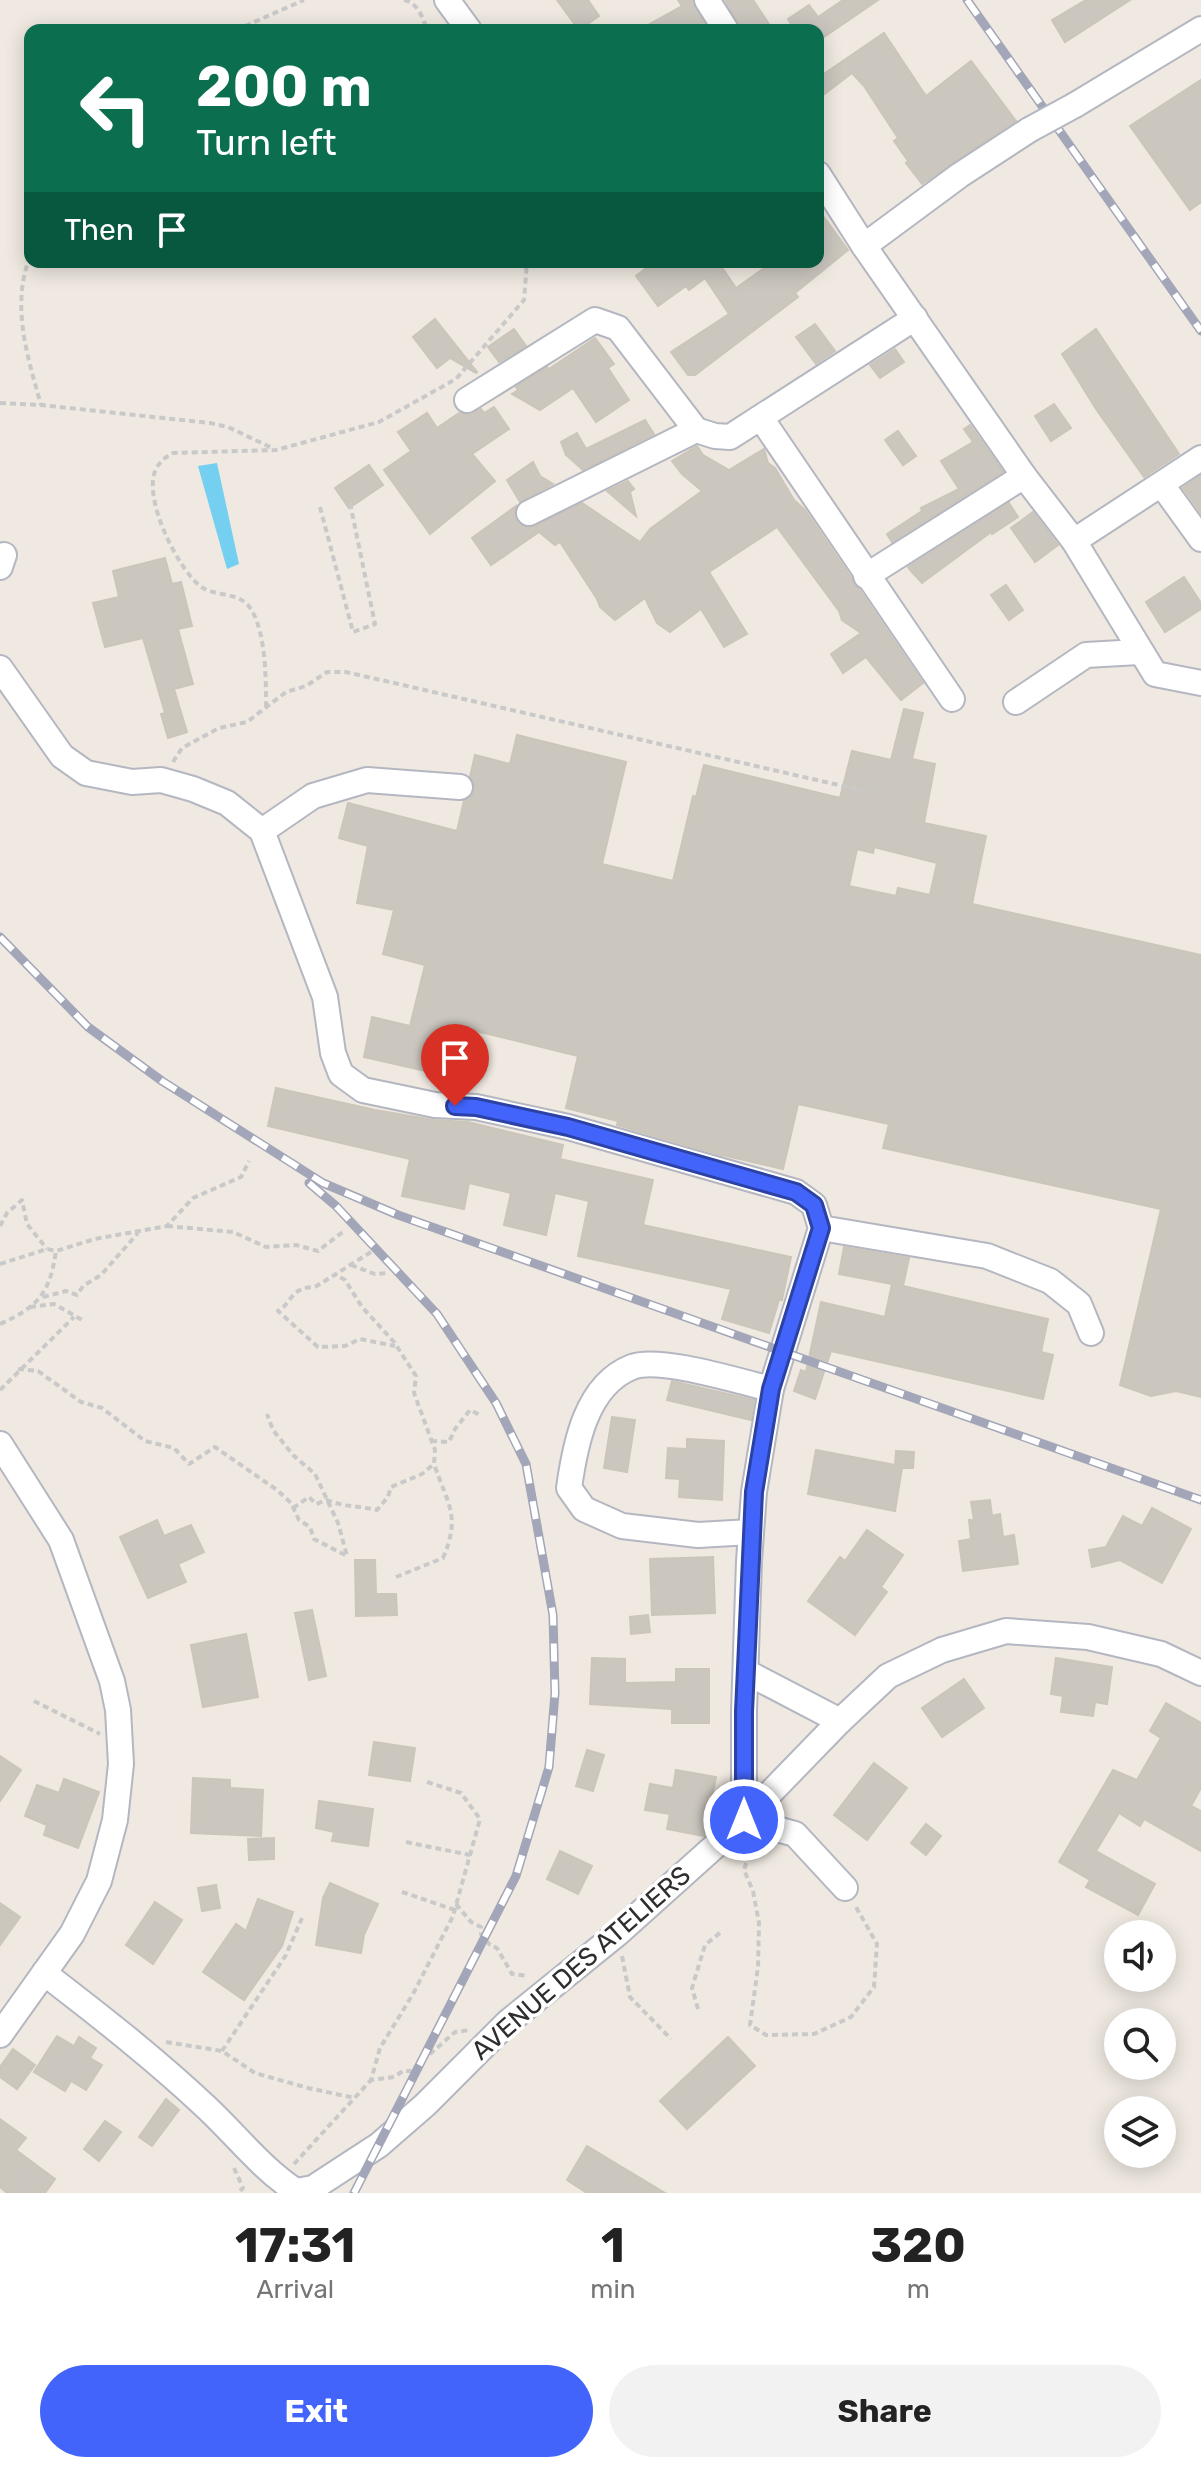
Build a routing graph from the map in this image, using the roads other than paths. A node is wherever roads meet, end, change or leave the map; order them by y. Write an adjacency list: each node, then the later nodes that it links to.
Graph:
1 (447, 0): 3 (street)
2 (707, 0): 4 (street)
3 (465, 24)
4 (722, 24)
5 (1201, 29): 7 (street, bridge)
6 (824, 183): 7 (street)
7 (864, 246): 8 (street)
8 (915, 318): 10 (street); 13 (street)
9 (467, 400): 11 (street)
10 (761, 418): 11 (street); 18 (street)
11 (696, 430): 15 (street)
12 (1201, 458): 14 (street)
13 (1024, 476): 17 (street); 18 (street)
14 (1162, 485): 16 (street); 17 (street)
15 (529, 513)
16 (1201, 539)
17 (1074, 541): 19 (street)
18 (866, 576): 22 (street)
19 (1139, 652): 21 (street); 23 (street)
20 (0, 668): 25 (street)
21 (1201, 683)
22 (952, 699)
23 (1016, 702)
24 (460, 787): 25 (street)
25 (262, 831): 26 (street)
26 (821, 1228): 27 (street); 28 (street)
27 (1091, 1333)
28 (771, 1389): 30 (street); 30 (street)
29 (0, 1444): 36 (street)
30 (751, 1532): 31 (street)
31 (746, 1672): 33 (street); 34 (street)
32 (1201, 1673): 33 (street, AVENUE DES ATELIERS)
33 (840, 1721): 34 (street, AVENUE DES ATELIERS)
34 (748, 1831): 35 (street); 38 (street, AVENUE DES ATELIERS)
35 (845, 1888)
36 (44, 1973): 37 (street); 38 (street)
37 (0, 2035)
38 (290, 2188)

